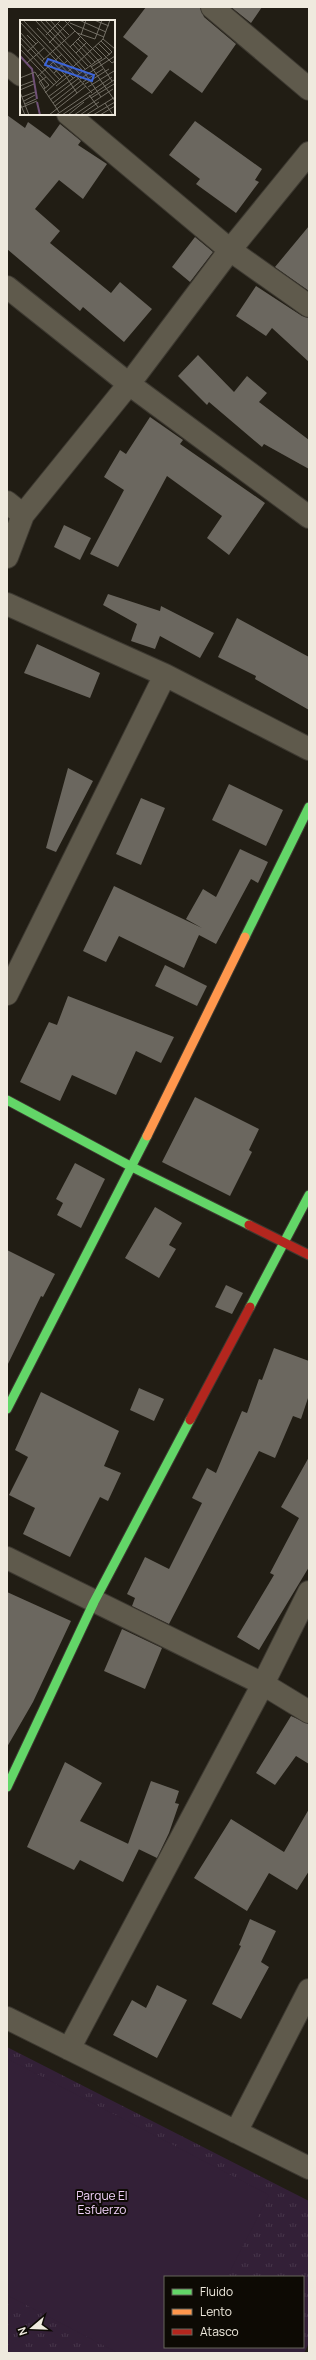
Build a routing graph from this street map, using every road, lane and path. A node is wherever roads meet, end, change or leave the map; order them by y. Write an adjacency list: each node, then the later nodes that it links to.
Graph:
1 (212, 7): 4 (street)
2 (7, 63): 3 (street)
3 (20, 74)
4 (309, 89)
5 (69, 115): 7 (street)
6 (309, 153): 7 (street)
7 (230, 250): 9 (street); 10 (street)
8 (7, 287): 10 (street)
9 (309, 306)
10 (129, 384): 11 (street); 12 (street)
11 (15, 508): 13 (street)
12 (309, 517)
13 (7, 557)
14 (7, 604): 15 (street)
15 (165, 676): 16 (street); 18 (street)
16 (309, 749)
17 (309, 807): 20 (street)
18 (7, 994)
19 (7, 1100): 20 (street)
20 (132, 1167): 22 (street); 24 (street)
21 (309, 1195): 22 (street)
22 (284, 1242): 23 (street); 27 (street)
23 (309, 1255)
24 (7, 1409)
25 (7, 1558): 27 (street)
26 (309, 1592): 28 (street)
27 (94, 1602): 28 (street); 30 (street)
28 (263, 1684): 29 (street); 33 (street)
29 (309, 1712)
30 (7, 1787)
31 (309, 1990): 34 (street)
32 (7, 2018): 33 (street)
33 (69, 2048): 34 (street)
34 (236, 2132): 35 (street)
35 (309, 2168)

